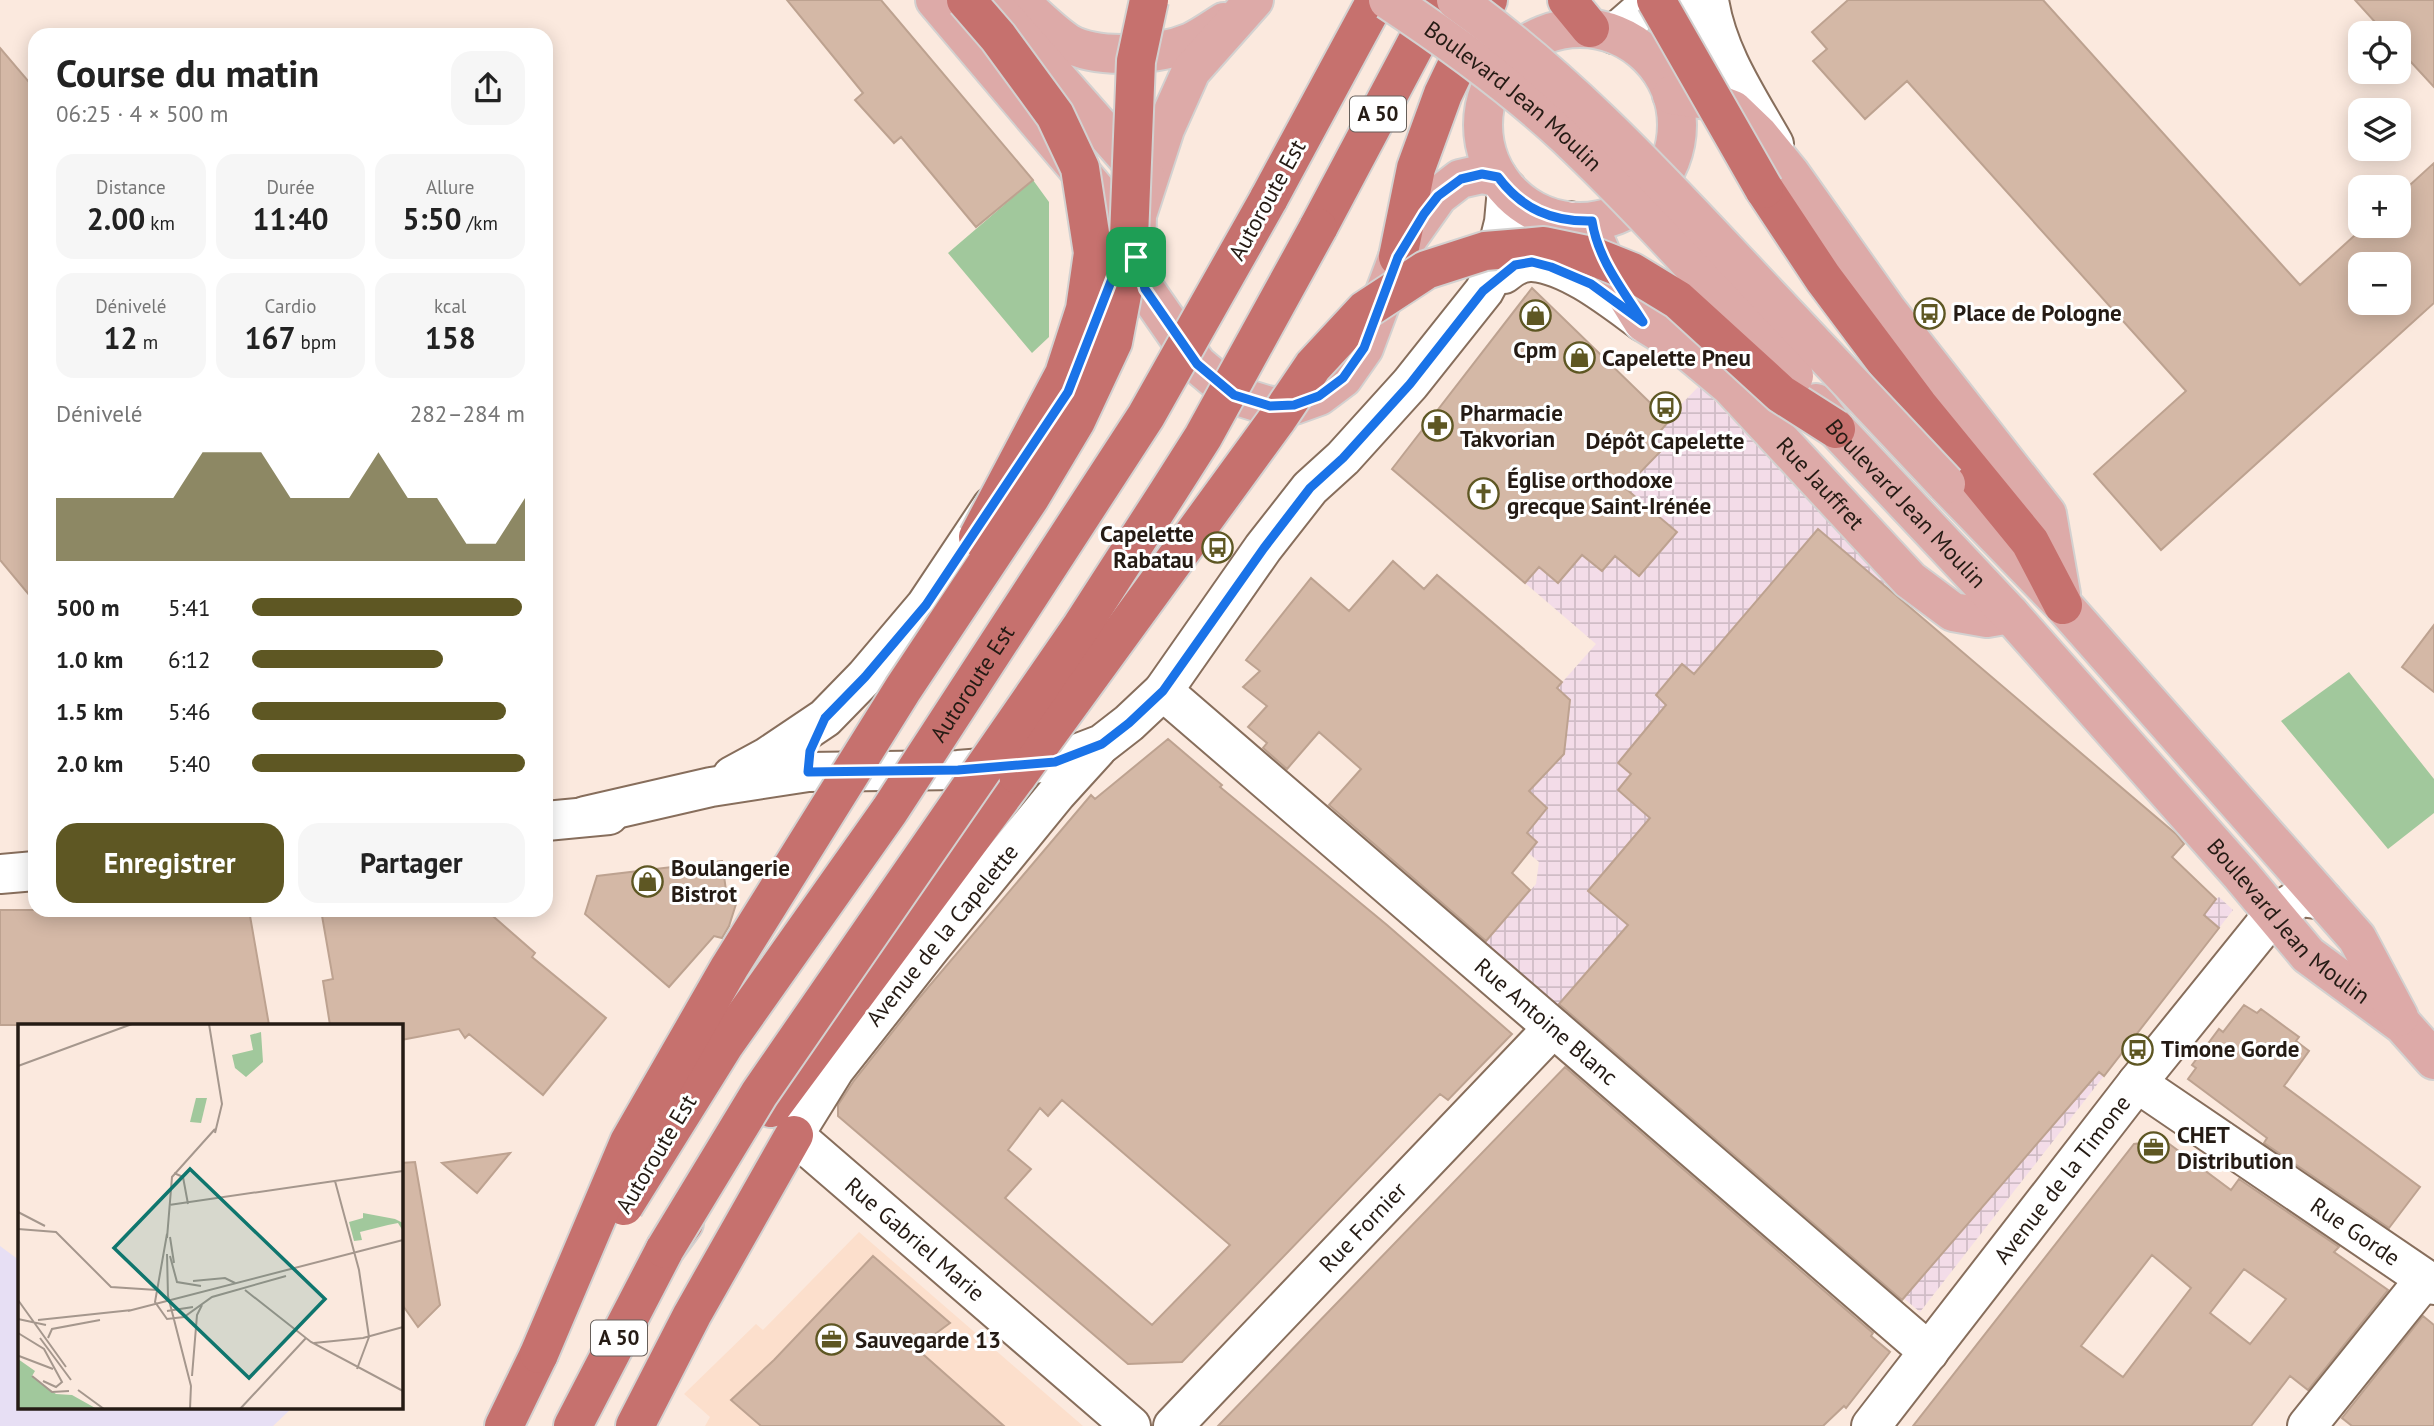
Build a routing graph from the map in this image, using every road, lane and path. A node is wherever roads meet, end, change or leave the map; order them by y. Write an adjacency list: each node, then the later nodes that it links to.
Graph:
1 (935, 0): 20 (main road)
2 (966, 0): 27 (highway, bridge)
3 (989, 0): 16 (main road)
4 (1018, 0): 13 (main road)
5 (1149, 0): 27 (highway, bridge)
6 (1376, 0): 47 (highway, Autoroute Est / A 50, bridge)
7 (1388, 0): 24 (main road, Boulevard Jean Moulin, bridge)
8 (1439, 0): 44 (highway, A 50, bridge)
9 (1456, 0): 25 (main road, Boulevard Jean Moulin, bridge)
10 (1488, 0): 21 (highway)
11 (1655, 0): 14 (street); 17 (highway, bridge)
12 (1707, 0): 15 (street); 17 (street)
13 (1247, 6): 16 (main road)
14 (1593, 19): 15 (main road); 18 (main road)
15 (1666, 82): 17 (main road); 19 (main road)
16 (1148, 180): 20 (main road)
17 (1777, 181): 25 (highway)
18 (1502, 183): 19 (main road); 21 (main road); 22 (street, Avenue de la Capelette)
19 (1581, 221): 22 (street, Avenue de la Capelette); 23 (main road, Rue Jauffret)
20 (1136, 257): 21 (main road); 29 (street)
21 (1398, 257)
22 (1483, 291): 23 (street, Rue Jauffret); 28 (street, Avenue de la Capelette)
23 (1643, 322): 26 (main road, Rue Jauffret)
24 (1836, 429): 26 (main road, Boulevard Jean Moulin); 44 (highway, bridge)
25 (2063, 605): 37 (main road, Boulevard Jean Moulin)
26 (2010, 614): 38 (main road, Boulevard Jean Moulin)
27 (904, 689): 47 (highway, bridge)
28 (1163, 691): 30 (street, Avenue de la Capelette); 40 (street, Rue Antoine Blanc)
29 (825, 718): 31 (street); 32 (street)
30 (1102, 744): 31 (street, Avenue de la Capelette); 43 (street, Avenue de la Capelette)
31 (807, 786): 32 (street, Avenue de la Capelette); 33 (street, Avenue de la Capelette)
32 (711, 787): 33 (street, Avenue de la Capelette)
33 (585, 816): 34 (street, Avenue de la Capelette)
34 (553, 820)
35 (28, 872): 36 (street)
36 (0, 874)
37 (2323, 900): 38 (street, Avenue de la Timone); 39 (main road, Boulevard Jean Moulin)
38 (2274, 915): 39 (main road, Boulevard Jean Moulin); 42 (street, Avenue de la Timone)
39 (2403, 1025): 41 (main road, Boulevard Jean Moulin)
40 (1553, 1028): 46 (street, Rue Antoine Blanc); 52 (street, Rue Fornier)
41 (2434, 1060)
42 (2137, 1083): 45 (street, Rue Gorde); 46 (street, Avenue de la Timone)
43 (794, 1135): 50 (highway); 51 (street, Rue Gabriel Marie)
44 (665, 1249): 49 (highway, A 50)
45 (2430, 1282): 54 (street)
46 (1929, 1352): 53 (street, Avenue de la Timone)
47 (539, 1354): 48 (highway, Autoroute Est / A 50)
48 (504, 1426)
49 (573, 1426)
50 (635, 1426)
51 (1130, 1426)
52 (1173, 1426)
53 (1871, 1426)
54 (2307, 1426)

